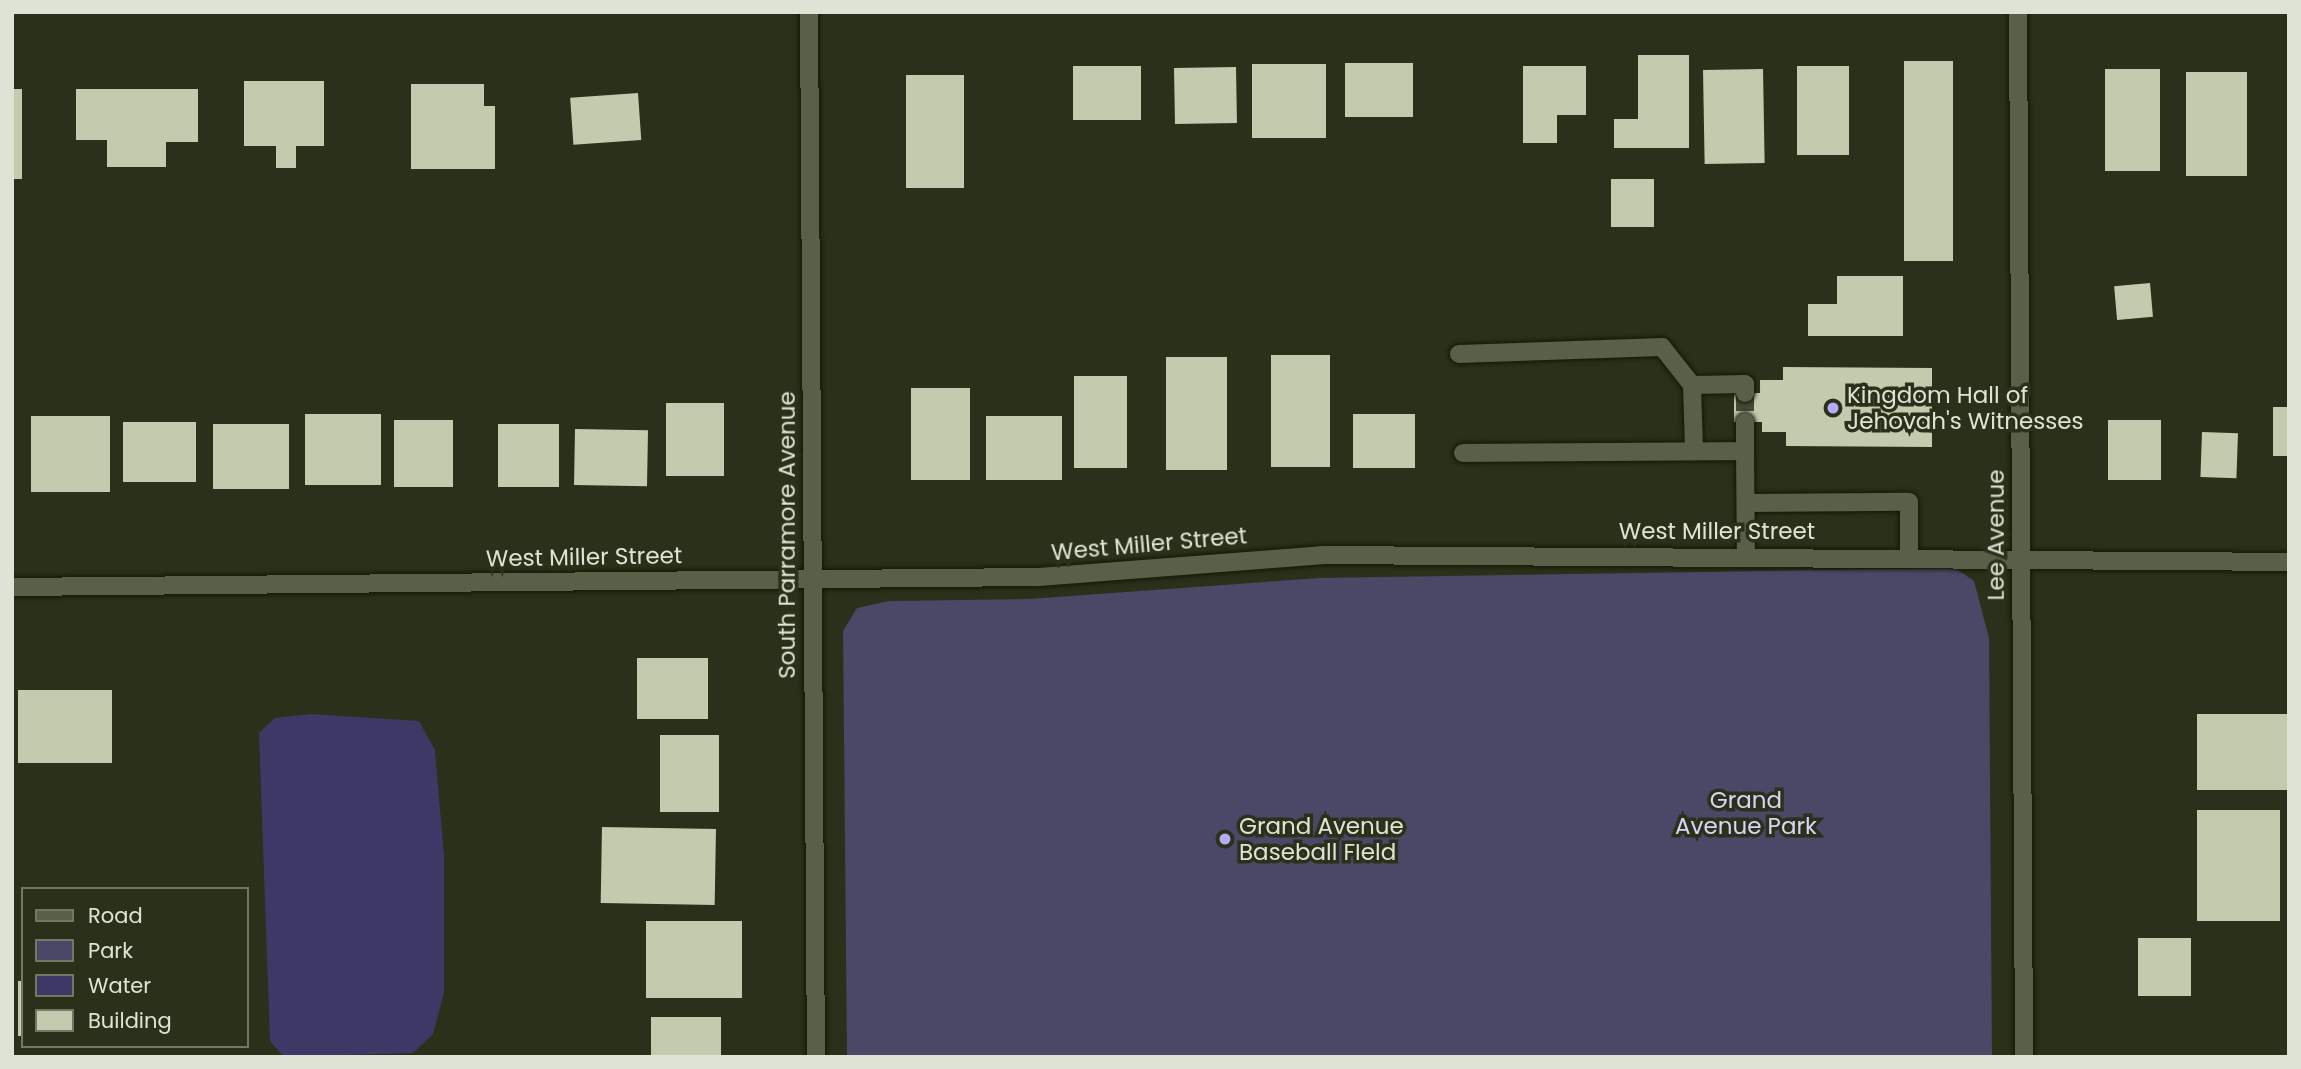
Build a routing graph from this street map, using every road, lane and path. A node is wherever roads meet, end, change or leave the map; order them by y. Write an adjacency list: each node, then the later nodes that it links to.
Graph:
1 (809, 12): 15 (street, South Parramore Avenue)
2 (2018, 12): 13 (street, Lee Avenue)
3 (1459, 354): 4 (street)
4 (1692, 385): 5 (street); 7 (street)
5 (1745, 393)
6 (1745, 422): 8 (street)
7 (1694, 450): 8 (street); 9 (street)
8 (1745, 451): 10 (street)
9 (1463, 453)
10 (1746, 503): 11 (street); 12 (street)
11 (1746, 556): 12 (street, West Miller Street); 15 (street, West Miller Street)
12 (1909, 556): 13 (street, West Miller Street)
13 (2020, 556): 14 (street, West Miller Street); 18 (street, Lee Avenue)
14 (2289, 562)
15 (811, 579): 16 (street, West Miller Street); 17 (street, South Parramore Avenue)
16 (12, 587)
17 (816, 1057)
18 (2024, 1057)

